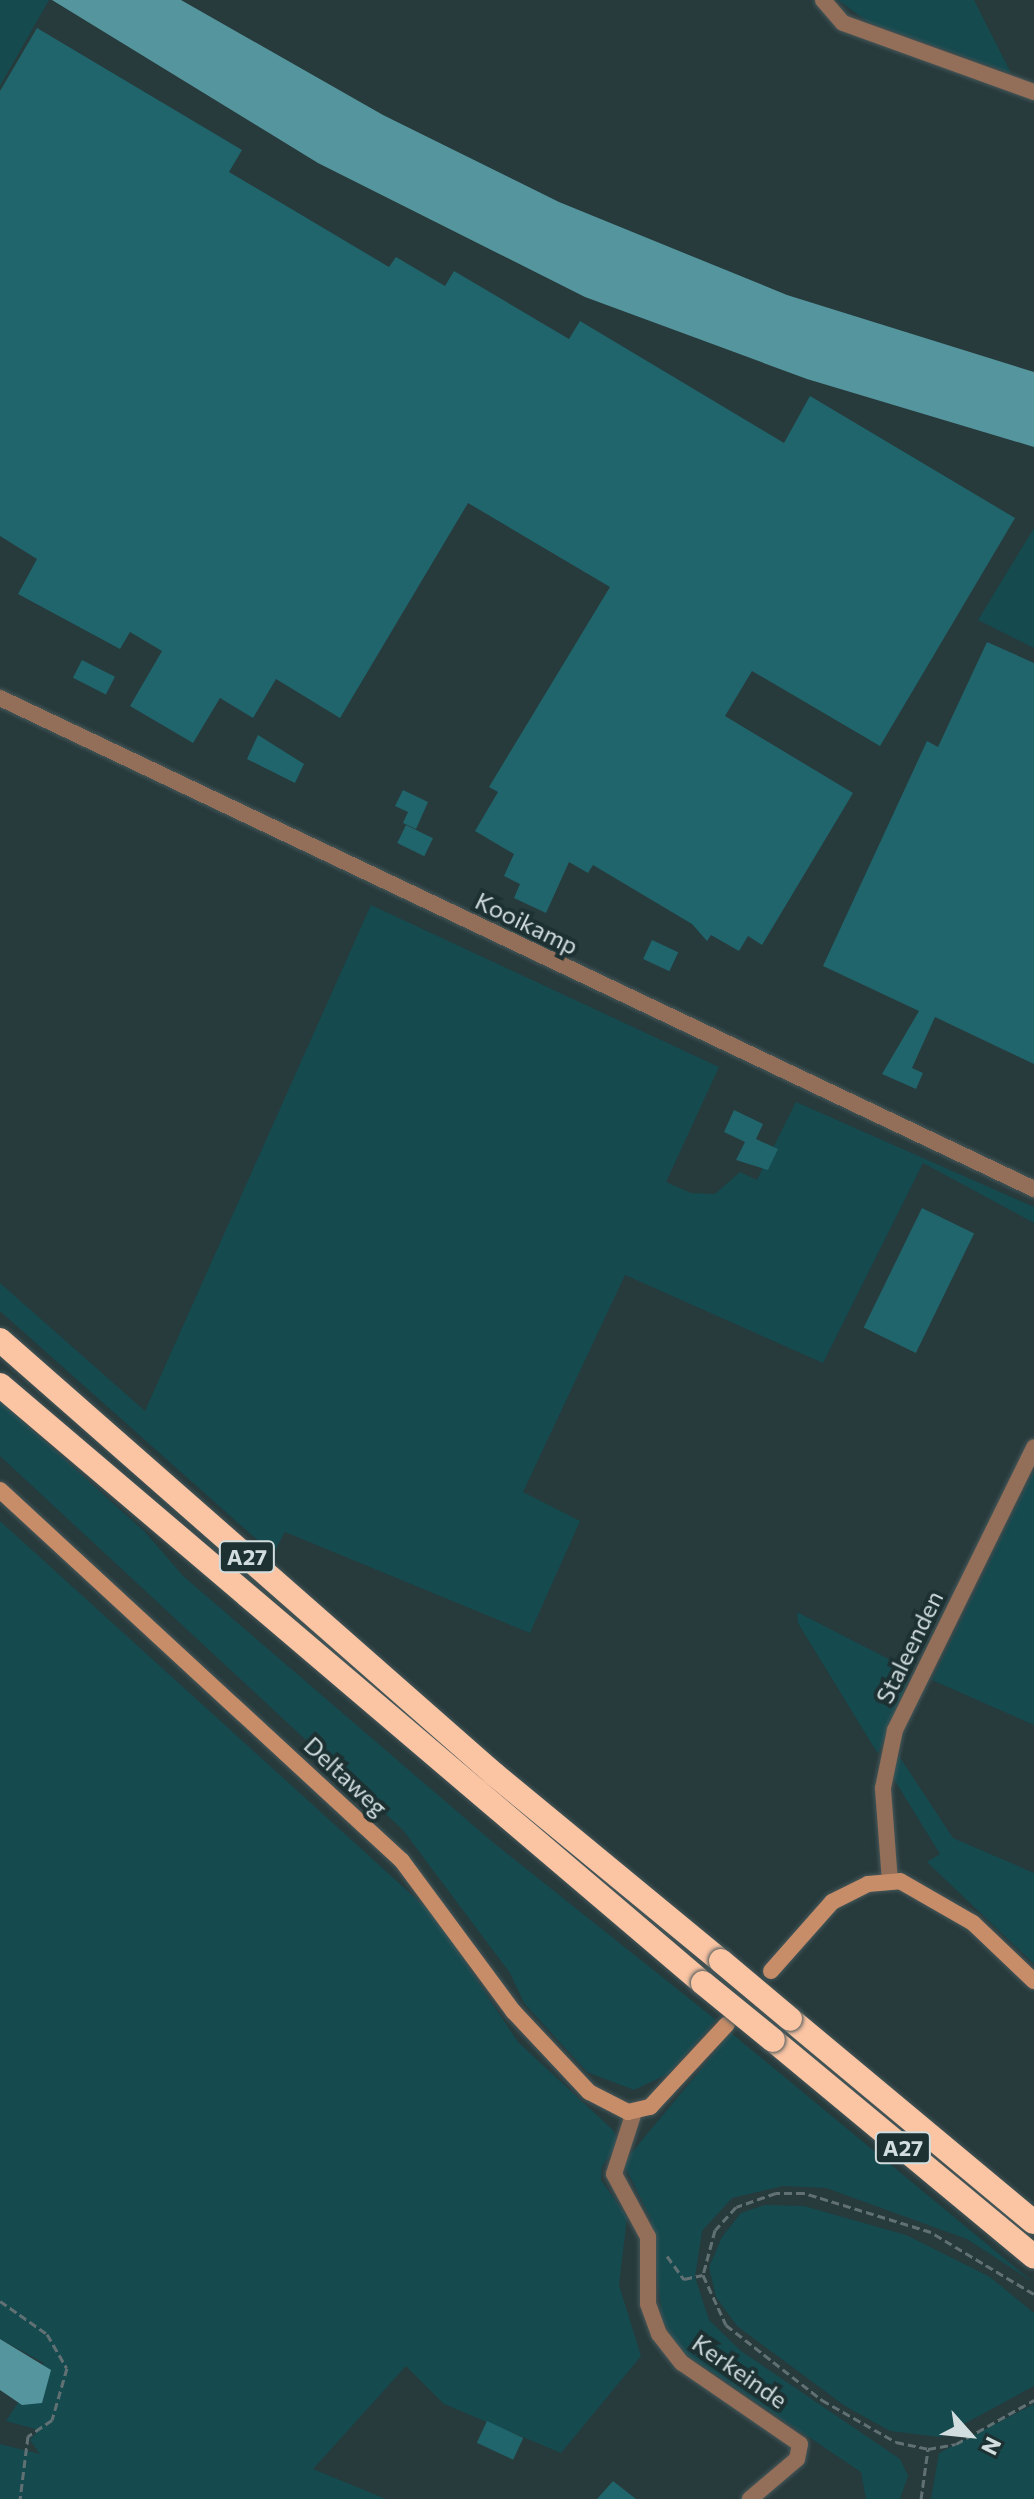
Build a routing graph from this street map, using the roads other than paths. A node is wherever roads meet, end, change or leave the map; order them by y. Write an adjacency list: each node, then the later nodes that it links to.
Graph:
1 (823, 0): 2 (street)
2 (1034, 92)
3 (0, 698): 4 (street, Kooikamp)
4 (1034, 1189)
5 (0, 1340): 14 (highway, A27, bridge)
6 (0, 1385): 15 (highway, A27, bridge)
7 (1034, 1447): 9 (street, Staleenden)
8 (0, 1490): 13 (street, Deltaweg)
9 (890, 1882): 10 (street); 11 (street)
10 (771, 1971)
11 (1034, 1981)
12 (727, 2024): 13 (street)
13 (634, 2112): 16 (street, Kerkeinde)
14 (1034, 2222)
15 (1034, 2257)
16 (750, 2499)

